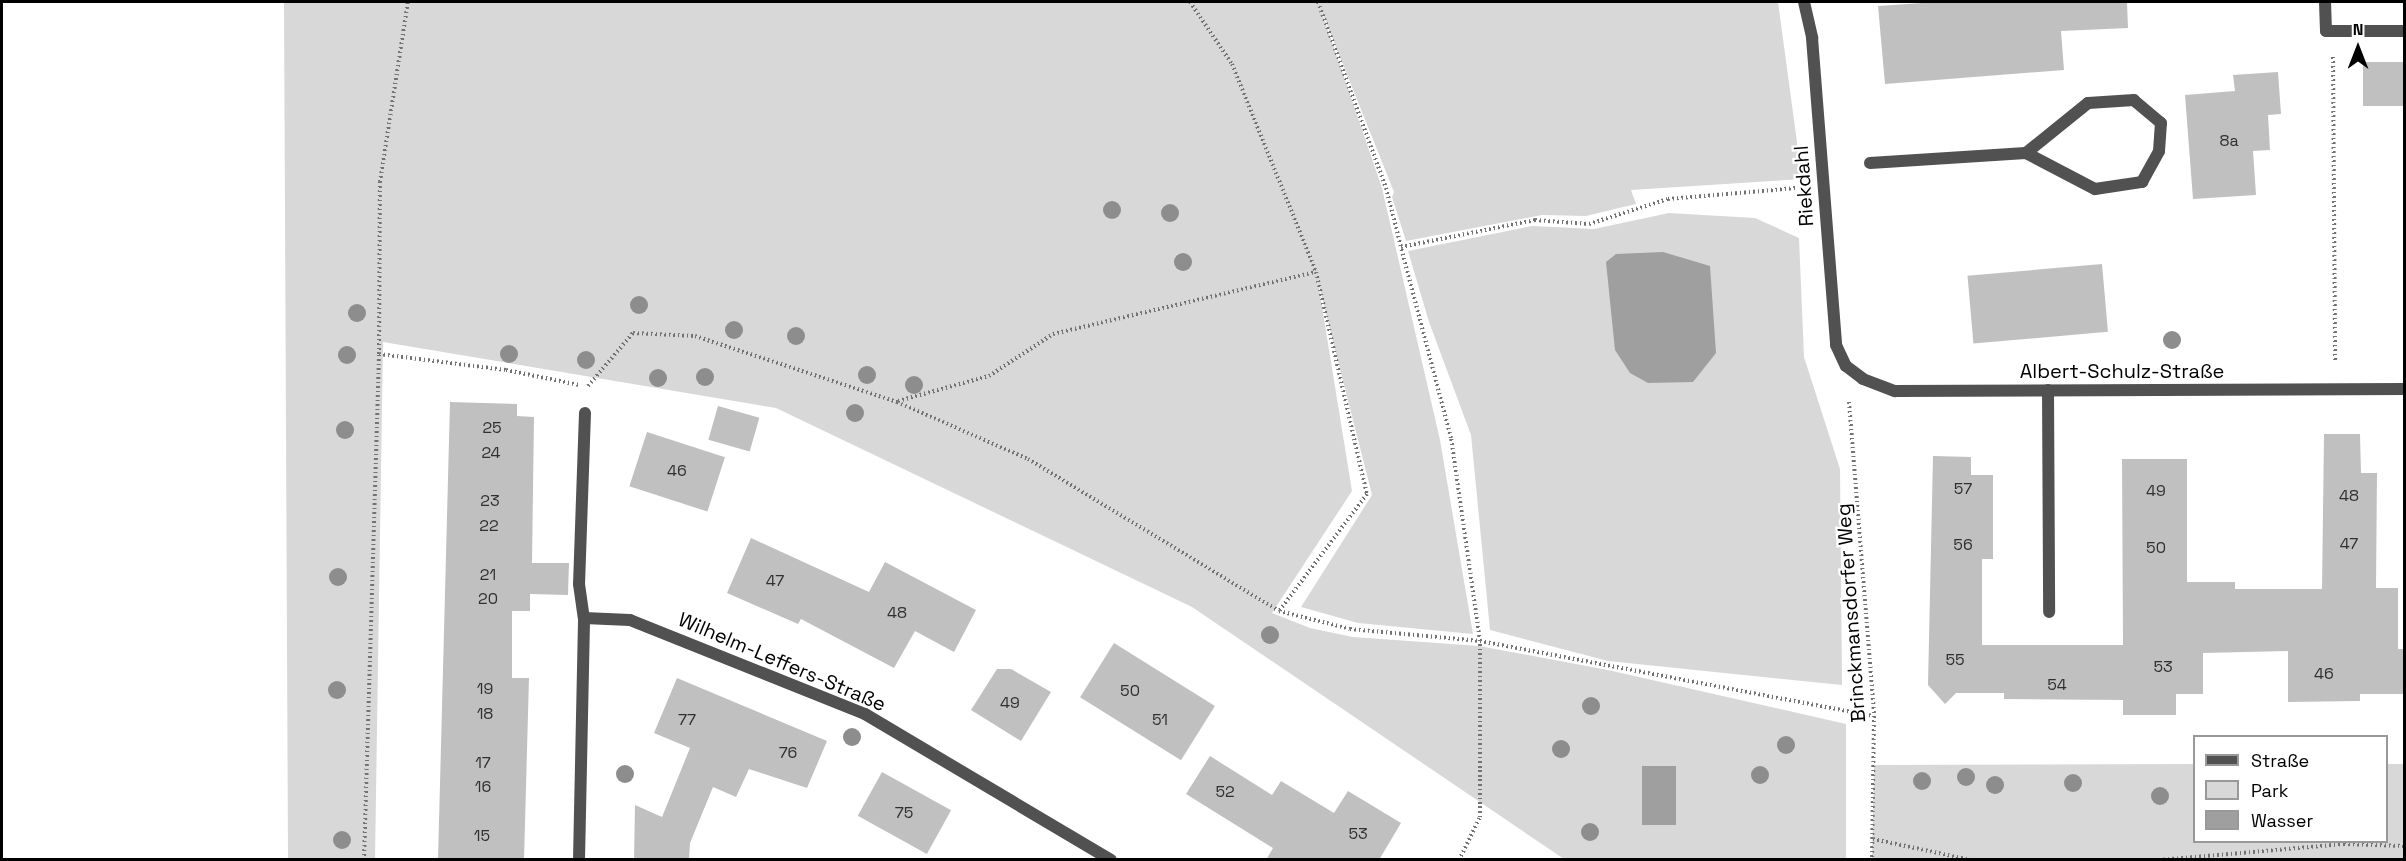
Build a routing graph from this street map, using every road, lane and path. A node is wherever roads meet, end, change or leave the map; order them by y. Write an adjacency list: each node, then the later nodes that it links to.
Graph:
1 (408, 2): 13 (path)
2 (1190, 2): 12 (path)
3 (1318, 2): 11 (path)
4 (1804, 2): 10 (street, Riekdahl)
5 (2325, 2): 6 (street)
6 (2326, 31): 7 (street); 15 (path)
7 (2404, 31)
8 (2026, 153): 8 (street); 9 (street)
9 (1870, 163)
10 (1823, 186): 11 (path); 14 (street, Riekdahl)
11 (1401, 247): 23 (path)
12 (1316, 272): 18 (path); 20 (path)
13 (379, 354): 18 (path); 27 (path)
14 (1846, 366): 17 (street, Albert-Schulz-Straße); 24 (path, Brinckmansdorfer Weg)
15 (2336, 389): 16 (street, Albert-Schulz-Straße); 17 (street, Albert-Schulz-Straße)
16 (2404, 389)
17 (2048, 390): 21 (street)
18 (897, 402): 20 (path)
19 (585, 413): 22 (street)
20 (1279, 611): 23 (path)
21 (2049, 612)
22 (584, 618): 28 (street); 29 (street, Wilhelm-Leffers-Straße)
23 (1480, 641): 24 (path); 30 (path)
24 (1874, 716): 25 (path, Brinckmansdorfer Weg)
25 (1873, 839): 31 (path, Brinckmansdorfer Weg); 32 (path)
26 (2404, 846): 33 (path)
27 (364, 860)
28 (579, 860)
29 (1111, 860)
30 (1459, 860)
31 (1872, 860)
32 (1971, 860)
33 (2159, 860)

